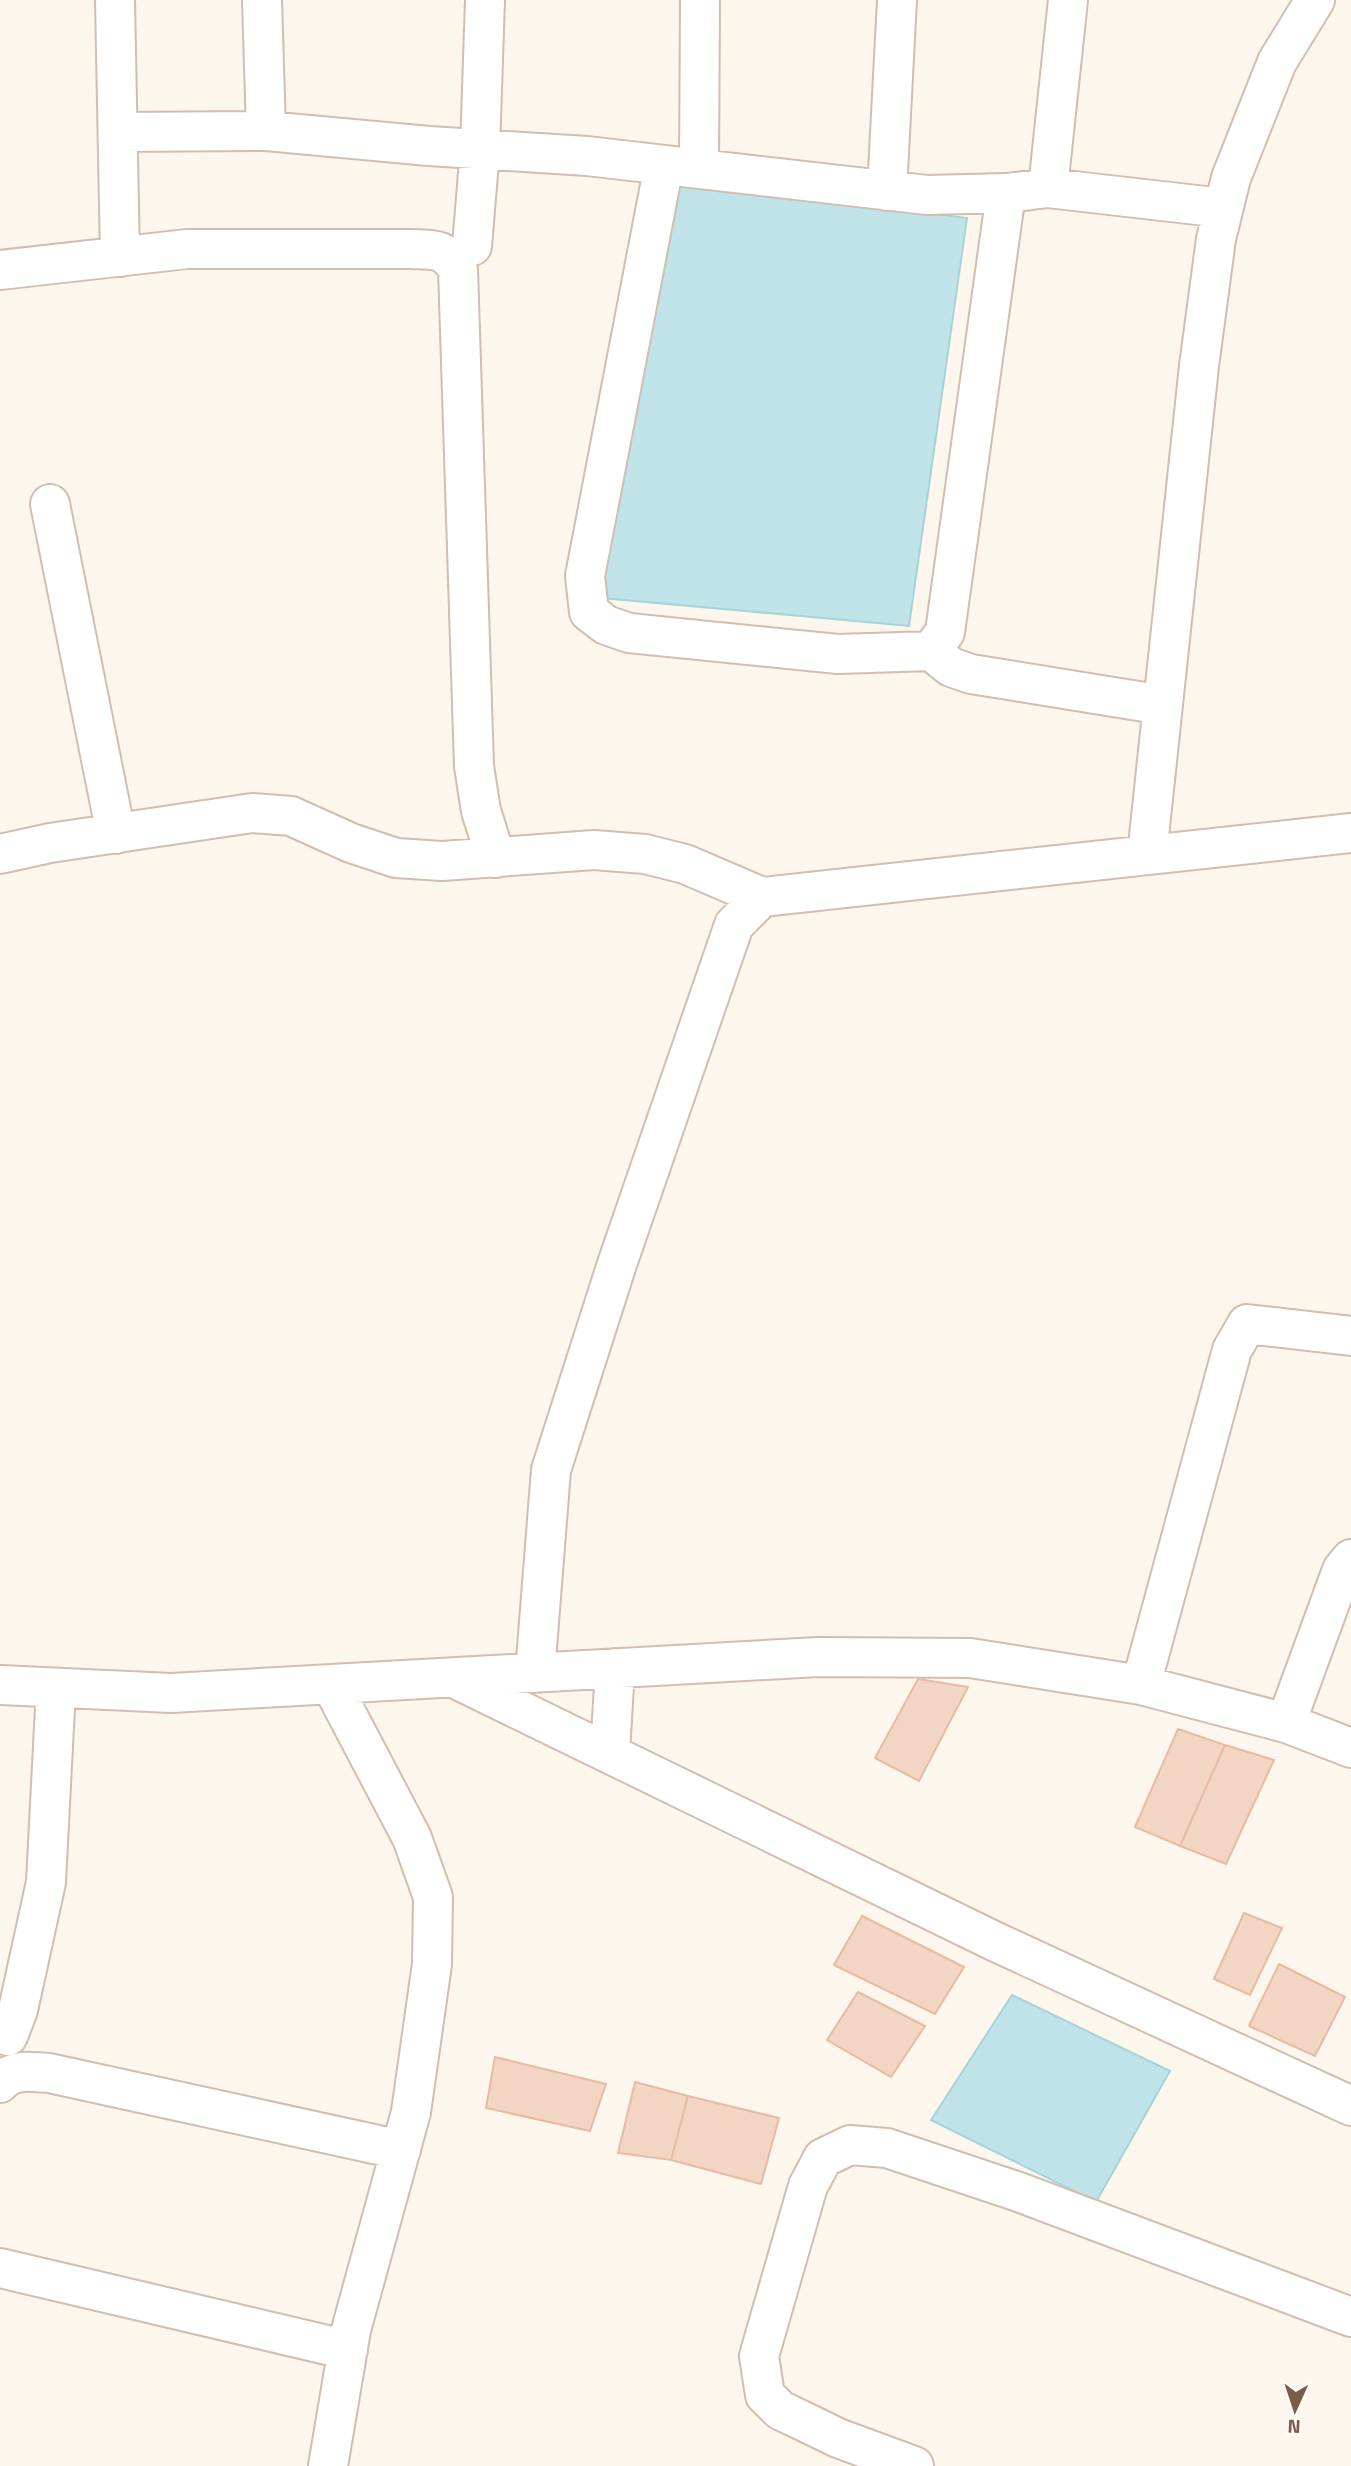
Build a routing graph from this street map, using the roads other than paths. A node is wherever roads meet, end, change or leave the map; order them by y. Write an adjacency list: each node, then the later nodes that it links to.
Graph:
1 (115, 0): 9 (street)
2 (262, 0): 8 (street)
3 (485, 0): 10 (street)
4 (700, 0): 11 (street)
5 (897, 0): 13 (street)
6 (1068, 0): 12 (street)
7 (1315, 0): 15 (street)
8 (266, 131): 9 (street); 10 (street)
9 (118, 132): 17 (street)
10 (480, 149): 11 (street); 16 (street)
11 (681, 167): 13 (street); 20 (street)
12 (1048, 188): 14 (street); 15 (street)
13 (887, 191): 14 (street)
14 (1006, 193): 20 (street)
15 (1223, 208): 21 (street)
16 (472, 246)
17 (120, 257): 18 (street); 26 (street)
18 (0, 270)
19 (50, 504): 23 (street)
20 (931, 651): 21 (street)
21 (1163, 705): 25 (street)
22 (1351, 833): 25 (street)
23 (116, 834): 24 (street); 26 (street)
24 (0, 853)
25 (1147, 855): 27 (street)
26 (496, 858): 27 (street)
27 (762, 897): 31 (street)
28 (1351, 1336): 35 (street)
29 (1351, 1559): 37 (street)
30 (615, 1668): 31 (street); 35 (street); 39 (street)
31 (535, 1673): 32 (street)
32 (452, 1677): 33 (street); 39 (street)
33 (331, 1684): 36 (street); 42 (street)
34 (0, 1685): 36 (street)
35 (1141, 1685): 37 (street)
36 (56, 1688): 40 (street)
37 (1286, 1723): 38 (street)
38 (1351, 1748)
39 (611, 1754): 41 (street)
40 (7, 2053): 42 (street)
41 (1351, 2106)
42 (401, 2150): 45 (street)
43 (0, 2268): 45 (street)
44 (1351, 2317): 46 (street)
45 (348, 2350): 47 (street)
46 (838, 2452): 48 (street)
47 (328, 2466)
48 (914, 2466)

